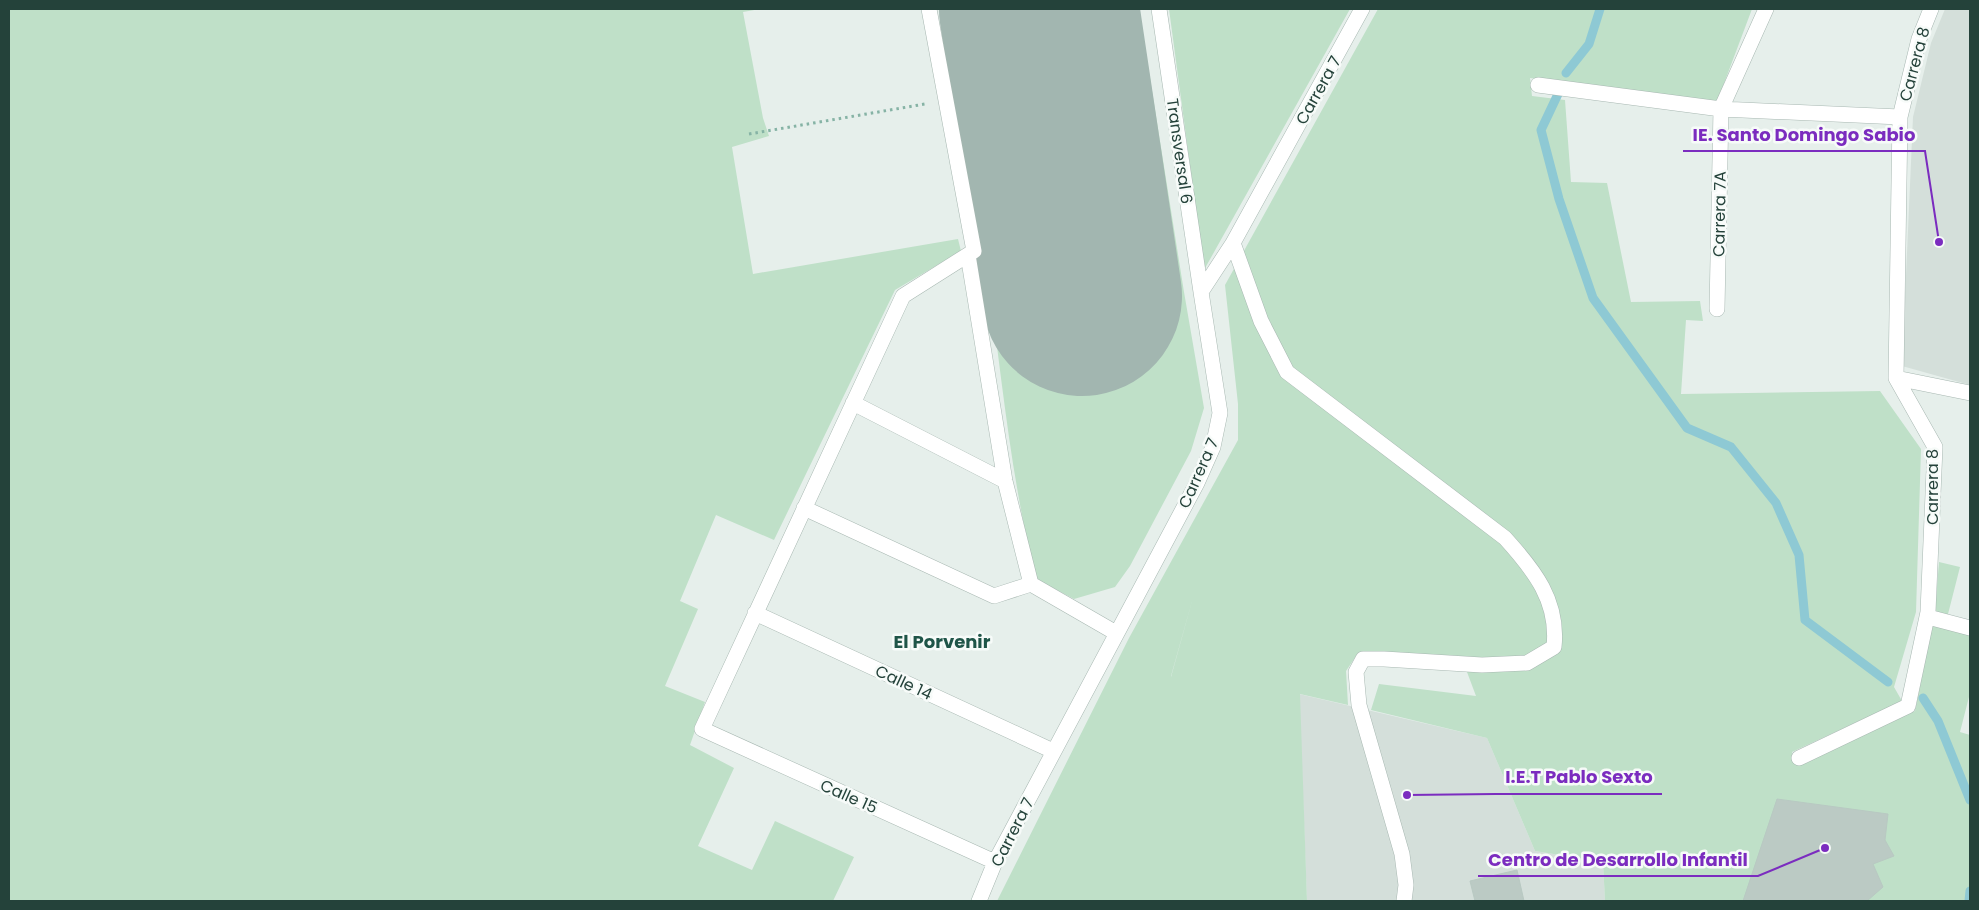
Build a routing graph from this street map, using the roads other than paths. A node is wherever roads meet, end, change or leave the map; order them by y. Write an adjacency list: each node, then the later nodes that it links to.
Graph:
1 (929, 9): 10 (street)
2 (1159, 9): 11 (street, Transversal 6)
3 (1362, 9): 9 (street, Carrera 7)
4 (1766, 9): 7 (street, Carrera 7A)
5 (1931, 9): 8 (street, Carrera 8)
6 (1538, 85): 7 (street)
7 (1721, 109): 8 (street); 12 (street, Carrera 7A)
8 (1900, 117): 13 (street, Carrera 8)
9 (1233, 243): 11 (street, Carrera 7); 27 (street)
10 (968, 255): 15 (street); 16 (street)
11 (1201, 292): 22 (street, Carrera 7)
12 (1717, 309)
13 (1896, 378): 14 (street); 20 (street, Carrera 8)
14 (1970, 393)
15 (853, 403): 16 (street); 17 (street)
16 (1005, 481): 18 (street)
17 (804, 508): 18 (street); 19 (street)
18 (1031, 584): 22 (street)
19 (756, 613): 23 (street, Calle 14); 25 (street, Calle 15)
20 (1928, 617): 21 (street); 24 (street, Carrera 8)
21 (1970, 628)
22 (1116, 633): 23 (street, Carrera 7)
23 (1053, 751): 25 (street, Carrera 7)
24 (1798, 758)
25 (995, 862): 26 (street, Carrera 7)
26 (979, 901)
27 (1404, 901)

